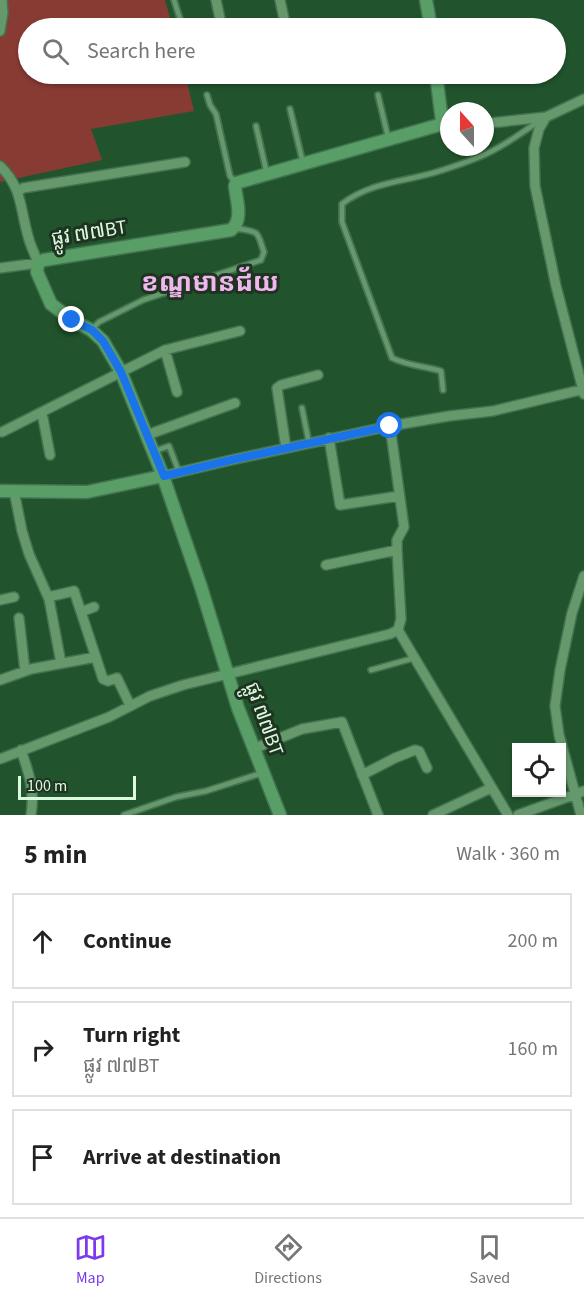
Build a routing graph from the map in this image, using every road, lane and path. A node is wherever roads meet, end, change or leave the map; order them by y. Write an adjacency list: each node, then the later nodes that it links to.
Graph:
1 (2, 0): 10 (street)
2 (174, 0): 6 (lane)
3 (216, 0): 7 (street)
4 (280, 0): 8 (street)
5 (426, 0): 9 (street)
6 (179, 18)
7 (220, 18)
8 (284, 18)
9 (429, 18)
10 (0, 31)
11 (437, 84): 15 (street)
12 (207, 95): 26 (lane)
13 (378, 95): 21 (lane)
14 (584, 99): 17 (street)
15 (440, 105)
16 (291, 109): 23 (lane)
17 (546, 117): 18 (street); 36 (lane); 37 (street)
18 (494, 122)
19 (256, 126): 25 (lane)
20 (440, 127): 21 (street)
21 (388, 140): 23 (street)
22 (185, 162): 27 (street)
23 (303, 163): 25 (street)
24 (0, 166): 27 (street)
25 (267, 174): 26 (street)
26 (236, 183): 28 (street)
27 (19, 191): 29 (street)
28 (236, 226): 29 (street, ផ្លូវ ៧៧BT); 31 (lane)
29 (38, 263): 30 (street); 31 (street, ផ្លូវ ៧៧BT)
30 (0, 268)
31 (92, 330): 34 (street, ផ្លូវ ៧៧BT)
32 (240, 331): 33 (street)
33 (165, 350): 34 (street); 38 (street)
34 (121, 372): 41 (street); 44 (street, ផ្លូវ ៧៧BT)
35 (318, 375): 47 (street)
36 (443, 390)
37 (584, 391): 42 (street)
38 (177, 393)
39 (235, 403): 44 (street)
40 (302, 408): 46 (lane)
41 (42, 413): 43 (street); 49 (street)
42 (390, 426): 45 (street); 54 (street)
43 (2, 432)
44 (147, 435): 48 (street, ផ្លូវ ៧៧BT)
45 (329, 438): 46 (street); 54 (street)
46 (309, 443): 47 (street)
47 (286, 448): 50 (street)
48 (153, 451): 50 (lane); 51 (street, ផ្លូវ ៧៧BT)
49 (50, 455)
50 (179, 472): 51 (street)
51 (164, 476): 53 (street); 70 (street, ផ្លូវ ៧៧BT)
52 (0, 491): 53 (street)
53 (14, 491): 59 (street)
54 (399, 496): 55 (street)
55 (397, 550): 56 (street); 64 (street)
56 (326, 565)
57 (584, 576): 80 (street)
58 (14, 597): 60 (street)
59 (48, 597): 62 (street); 67 (street)
60 (0, 600)
61 (94, 608): 62 (street)
62 (81, 612): 65 (street)
63 (19, 618): 69 (street)
64 (398, 630): 66 (street); 70 (street)
65 (96, 657): 67 (street); 72 (street)
66 (414, 658): 68 (lane); 79 (street)
67 (60, 663): 69 (street)
68 (371, 670)
69 (25, 671): 71 (street)
70 (227, 674): 72 (street); 73 (street, ផ្លូវ ៧៧BT)
71 (0, 680)
72 (130, 705): 74 (street)
73 (253, 748): 77 (street, ផ្លូវ ៧៧BT); 78 (street)
74 (21, 750): 75 (street); 81 (street)
75 (0, 759)
76 (427, 768): 78 (street)
77 (263, 772): 82 (lane); 83 (street, ផ្លូវ ៧៧BT)
78 (362, 776): 84 (street)
79 (491, 788): 85 (street); 86 (street)
80 (580, 793): 87 (street); 88 (street)
81 (31, 815)
82 (124, 815)
83 (280, 815)
84 (378, 815)
85 (433, 815)
86 (508, 815)
87 (518, 815)
88 (581, 815)

